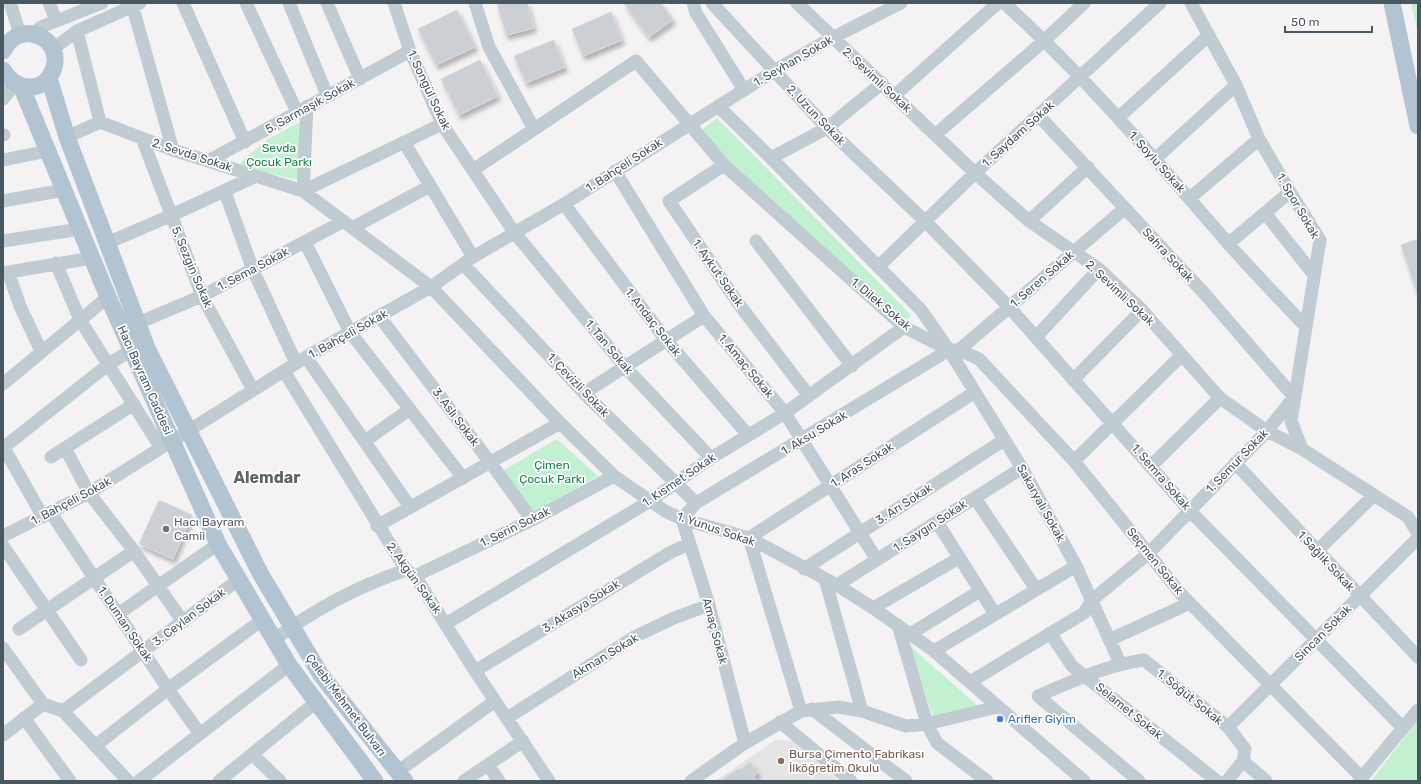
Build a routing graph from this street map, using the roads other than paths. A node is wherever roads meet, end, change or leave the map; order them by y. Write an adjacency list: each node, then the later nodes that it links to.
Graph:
1 (10, 3): 23 (street)
2 (49, 3): 21 (street)
3 (102, 3): 21 (street)
4 (183, 3): 55 (street)
5 (246, 3): 42 (street)
6 (288, 3): 38 (street)
7 (327, 3): 34 (street)
8 (394, 3): 29 (street, 1. Songül Sokak)
9 (474, 3): 50 (street)
10 (693, 3): 37 (street)
11 (712, 3): 30 (street, 2. Uzun Sokak)
12 (797, 3): 25 (street, 2. Sevimli Sokak)
13 (901, 3): 25 (street, 1. Seyhan Sokak)
14 (998, 3): 39 (street)
15 (1004, 3): 26 (street, 1. Soylu Sokak)
16 (1084, 3): 26 (street)
17 (1160, 3): 32 (street, 1. Saydam Sokak)
18 (1191, 3): 24 (street, 1. Spor Sokak)
19 (1392, 3): 48 (main road)
20 (137, 9): 22 (street); 57 (street)
21 (56, 20): 23 (street)
22 (77, 31): 27 (street); 45 (street)
23 (27, 34): 27 (main road); 28 (main road)
24 (1209, 34): 36 (street, 1. Spor Sokak); 44 (street)
25 (832, 38): 30 (street, 1. Seyhan Sokak); 35 (street, 2. Sevimli Sokak)
26 (1045, 40): 32 (street, 1. Soylu Sokak); 51 (street)
27 (53, 49): 31 (main road)
28 (3, 51)
29 (410, 51): 34 (street, 5. Sarmaşık Sokak); 46 (street, 1. Songül Sokak)
30 (774, 71): 37 (street, 1. Seyhan Sokak); 49 (street, 2. Uzun Sokak)
31 (49, 78): 33 (main road); 52 (main road, Hacı Bayram Caddesi)
32 (1080, 78): 43 (street, 1. Saydam Sokak); 44 (street, 1. Soylu Sokak)
33 (10, 79): 40 (street); 58 (main road, Hacı Bayram Caddesi)
34 (360, 79): 38 (street, 5. Sarmaşık Sokak)
35 (882, 83): 39 (street, 2. Sevimli Sokak); 49 (street)
36 (1236, 85): 54 (street, 1. Spor Sokak); 60 (street)
37 (744, 90): 41 (street, 1. Seyhan Sokak)
38 (327, 95): 42 (street, 5. Sarmaşık Sokak)
39 (895, 95): 51 (street, 2. Sevimli Sokak)
40 (3, 99)
41 (718, 106): 47 (street, 1. Seyhan Sokak); 59 (street, 1. Dilek Sokak)
42 (302, 109): 55 (street, 5. Sarmaşık Sokak); 71 (street)
43 (1039, 116): 64 (street, Sahra Sokak); 67 (street, 1. Saydam Sokak)
44 (1118, 118): 60 (street, 1. Soylu Sokak)
45 (100, 122): 52 (street); 53 (street, 2. Sevda Sokak)
46 (442, 124): 56 (street); 65 (street, 1. Songül Sokak)
47 (688, 124): 50 (street, 1. Dilek Sokak); 63 (street, 1. Dilek Sokak); 66 (street, 1. Bahçeli Sokak)
48 (1418, 126)
49 (827, 128): 59 (street); 80 (street, 2. Uzun Sokak)
50 (534, 129): 65 (street)
51 (935, 135): 67 (street, 2. Sevimli Sokak)
52 (67, 137): 87 (main road, Hacı Bayram Caddesi)
53 (142, 138): 57 (street, 2. Sevda Sokak); 79 (street, 5. Sezgin Sokak)
54 (1259, 139): 73 (street, 1. Spor Sokak); 74 (street)
55 (245, 142): 62 (street, 5. Sarmaşık Sokak)
56 (404, 142): 69 (street, 1. Çevizli Sokak); 71 (street)
57 (173, 150): 62 (street, 2. Sevda Sokak)
58 (48, 151): 61 (street); 70 (main road, Hacı Bayram Caddesi)
59 (771, 158): 94 (street, 1. Dilek Sokak)
60 (1155, 159): 74 (street, 1. Soylu Sokak)
61 (3, 160)
62 (210, 160): 68 (street, 2. Sevda Sokak)
63 (724, 165): 108 (street, 1. Dilek Sokak); 127 (street, 1. Aykut Sokak)
64 (1088, 167): 77 (street, Sahra Sokak); 81 (street)
65 (473, 170): 84 (street, 1. Songül Sokak)
66 (615, 171): 76 (street, 1. Bahçeli Sokak); 105 (street, 1. Amaç Sokak)
67 (975, 173): 80 (street, 1. Saydam Sokak); 81 (street, 2. Sevimli Sokak)
68 (254, 177): 71 (street, 2. Sevda Sokak); 72 (street)
69 (430, 186): 82 (street, 1. Sema Sokak); 92 (street, 1. Çevizli Sokak)
70 (64, 190): 75 (street); 83 (main road, Hacı Bayram Caddesi)
71 (303, 191): 82 (street, 2. Sevda Sokak)
72 (225, 192): 79 (street); 96 (street)
73 (1290, 192): 78 (street); 98 (street, 1. Spor Sokak)
74 (1190, 198): 89 (street, 1. Soylu Sokak)
75 (3, 201)
76 (564, 204): 84 (street, 1. Bahçeli Sokak); 112 (street, 1. Andaç Sokak)
77 (1124, 209): 90 (street, 1. Seren Sokak); 128 (street, Sahra Sokak)
78 (1265, 213): 89 (street); 98 (street)
79 (170, 216): 87 (street); 100 (street, 5. Sezgin Sokak)
80 (925, 221): 94 (street, 1. Saydam Sokak); 102 (street, 1. Semra Sokak)
81 (1029, 221): 90 (street, 2. Sevimli Sokak)
82 (348, 225): 88 (street, 1. Sema Sokak); 99 (street, 2. Sevda Sokak)
83 (80, 229): 85 (street); 91 (main road, Hacı Bayram Caddesi)
84 (514, 232): 92 (street, 1. Bahçeli Sokak); 120 (street, 1. Tan Sokak)
85 (3, 241)
86 (756, 241): 119 (street)
87 (107, 242): 107 (main road, Hacı Bayram Caddesi)
88 (305, 242): 96 (street, 1. Sema Sokak); 110 (street)
89 (1228, 244): 109 (street, 1. Soylu Sokak)
90 (1074, 252): 95 (street, 2. Sevimli Sokak); 102 (street, 1. Seren Sokak)
91 (92, 258): 93 (street); 101 (main road, Hacı Bayram Caddesi)
92 (468, 260): 99 (street, 1. Bahçeli Sokak); 126 (street, 1. Çevizli Sokak)
93 (56, 263): 97 (street); 106 (street)
94 (878, 266): 114 (street, 1. Dilek Sokak)
95 (1099, 269): 103 (street, 2. Sevimli Sokak); 111 (street)
96 (253, 270): 100 (street, 1. Sema Sokak); 117 (street)
97 (5, 273): 115 (street)
98 (1314, 275): 109 (street, 1. Spor Sokak)
99 (432, 287): 104 (street, 1. Bahçeli Sokak); 133 (street, 1. Yunus Sokak)
100 (202, 296): 107 (street, 1. Sema Sokak); 124 (street, 5. Sezgin Sokak)
101 (108, 298): 106 (street); 113 (main road, Hacı Bayram Caddesi)
102 (1009, 307): 111 (street, 1. Semra Sokak); 114 (street, 1. Seren Sokak)
103 (1142, 310): 116 (street, 2. Sevimli Sokak); 122 (street)
104 (379, 316): 110 (street, 1. Bahçeli Sokak); 148 (street, 3. Aslı Sokak)
105 (704, 316): 112 (street); 132 (street, 1. Amaç Sokak)
106 (80, 320): 115 (street); 118 (street)
107 (138, 323): 135 (main road, Hacı Bayram Caddesi)
108 (904, 327): 114 (street, 1. Dilek Sokak); 119 (street, 1. Kısmet Sokak)
109 (1306, 327): 128 (street, 1. Spor Sokak)
110 (350, 332): 117 (street, 1. Bahçeli Sokak); 131 (street)
111 (1036, 337): 122 (street, 1. Semra Sokak)
112 (666, 340): 120 (street); 137 (street, 1. Andaç Sokak)
113 (131, 350): 118 (street); 141 (main road, Hacı Bayram Caddesi)
114 (954, 350): 125 (street, Sakaryalı Sokak); 138 (street, 1. Aksu Sokak); 147 (street, Seçmen Sokak)
115 (41, 351): 123 (street)
116 (1181, 356): 129 (street, 2. Sevimli Sokak); 134 (street)
117 (301, 360): 121 (street, 1. Bahçeli Sokak); 140 (street)
118 (109, 364): 130 (street); 142 (street)
119 (852, 366): 127 (street, 1. Kısmet Sokak)
120 (625, 367): 126 (street); 146 (street, 1. Tan Sokak)
121 (284, 371): 124 (street, 1. Bahçeli Sokak); 167 (street, 2. Akgün Sokak)
122 (1073, 380): 134 (street, 1. Semra Sokak)
123 (3, 384)
124 (253, 390): 135 (street, 1. Bahçeli Sokak)
125 (975, 392): 139 (street, Sakaryalı Sokak); 155 (street, 1. Aras Sokak)
126 (584, 393): 154 (street, 1. Çevizli Sokak)
127 (809, 396): 132 (street, 1. Kısmet Sokak)
128 (1294, 397): 136 (street, 1. Semur Sokak); 144 (street, 1. Spor Sokak)
129 (1220, 398): 136 (street, 2. Sevimli Sokak); 150 (street)
130 (134, 404): 141 (street); 143 (street)
131 (410, 410): 140 (street); 153 (street)
132 (784, 413): 137 (street, 1. Kısmet Sokak); 138 (street, 1. Amaç Sokak)
133 (560, 423): 148 (street); 152 (street, 1. Yunus Sokak)
134 (1113, 423): 147 (street); 150 (street, 1. Semra Sokak)
135 (188, 430): 141 (street, 1. Bahçeli Sokak); 202 (main road, Hacı Bayram Caddesi)
136 (1267, 431): 144 (street, 2. Sevimli Sokak); 149 (street, 1. Semur Sokak)
137 (748, 434): 146 (street, 1. Kısmet Sokak)
138 (802, 440): 155 (street, 1. Amaç Sokak); 160 (street, 1. Aksu Sokak)
139 (1004, 440): 151 (street, Sakaryalı Sokak); 168 (street, 3. Arı Sokak)
140 (365, 441): 161 (street)
141 (166, 444): 156 (street, 1. Bahçeli Sokak); 173 (main road, Hacı Bayram Caddesi)
142 (3, 448): 163 (street, 1. Duman Sokak)
143 (65, 448): 145 (street); 156 (street)
144 (1302, 449): 157 (street, 2. Sevimli Sokak)
145 (50, 457)
146 (711, 458): 154 (street, 1. Kısmet Sokak)
147 (1074, 461): 177 (street, Seçmen Sokak)
148 (490, 462): 153 (street); 165 (street, 3. Aslı Sokak)
149 (1235, 463): 162 (street, 1. Semur Sokak); 175 (street, 1 Sağlık Sokak)
150 (1152, 465): 162 (street, 1. Semra Sokak)
151 (1022, 468): 158 (street, 1. Saygın Sokak); 180 (street, Sakaryalı Sokak)
152 (614, 476): 159 (street, 1. Yunus Sokak); 165 (street, 1. Serin Sokak)
153 (463, 478): 161 (street)
154 (676, 482): 159 (street, 1. Kısmet Sokak); 160 (street, 1. Çevizli Sokak)
155 (830, 486): 168 (street, 1. Amaç Sokak); 171 (street, 1. Aras Sokak)
156 (90, 493): 163 (street, 1. Bahçeli Sokak); 176 (street)
157 (1374, 495): 169 (street, 2. Sevimli Sokak); 175 (street)
158 (975, 498): 166 (street, 1. Saygın Sokak); 188 (street)
159 (650, 501): 164 (street, 1. Yunus Sokak); 200 (street, 1. Kısmet Sokak)
160 (696, 503): 164 (street, 1. Aksu Sokak)
161 (410, 507): 167 (street)
162 (1189, 510): 177 (street, 1. Semur Sokak); 208 (street, 1. Semra Sokak)
163 (47, 515): 170 (street, 1. Bahçeli Sokak); 183 (street, 1. Duman Sokak)
164 (682, 519): 171 (street, 1. Yunus Sokak); 174 (street, Amaç Sokak)
165 (532, 520): 182 (street, 1. Serin Sokak)
166 (937, 522): 178 (street); 179 (street, 1. Saygın Sokak)
167 (377, 526): 182 (street, 2. Akgün Sokak)
168 (859, 533): 179 (street, 1. Amaç Sokak); 181 (street, 3. Arı Sokak)
169 (1418, 534)
170 (3, 538): 195 (street)
171 (748, 538): 181 (street, 1. Yunus Sokak); 225 (street)
172 (1418, 538): 190 (street, Sincan Sokak)
173 (218, 544): 185 (main road, Hacı Bayram Caddesi); 186 (street)
174 (689, 544): 193 (street, Amaç Sokak); 216 (street, 3. Akasya Sokak)
175 (1317, 551): 190 (street, 1 Sağlık Sokak)
176 (134, 552): 183 (street); 186 (street)
177 (1149, 553): 191 (street, 1. Semur Sokak); 192 (street, Seçmen Sokak)
178 (959, 558): 189 (street); 194 (street)
179 (876, 560): 187 (street, 1. Saygın Sokak)
180 (1076, 566): 188 (street); 191 (street, Sakaryalı Sokak)
181 (804, 569): 184 (street, 1. Yunus Sokak)
182 (410, 573): 200 (street, 2. Akgün Sokak); 202 (street, 1. Serin Sokak)
183 (94, 579): 195 (street); 196 (street, 1. Duman Sokak)
184 (825, 579): 187 (street, 1. Yunus Sokak); 228 (street)
185 (238, 580): 198 (main road, Hacı Bayram Caddesi); 199 (street, 3. Ceylan Sokak)
186 (158, 585): 196 (street); 199 (street)
187 (837, 585): 194 (street, 1. Yunus Sokak)
188 (1036, 589): 197 (street)
189 (980, 591): 197 (street); 205 (street)
190 (1360, 596): 208 (street, Sincan Sokak); 212 (street, 1 Sağlık Sokak)
191 (1092, 600): 204 (street, 1. Semur Sokak); 207 (street, Sakaryalı Sokak)
192 (1190, 603): 207 (street); 219 (street, Seçmen Sokak)
193 (709, 606): 230 (street, Akman Sokak); 238 (street, Amaç Sokak)
194 (873, 608): 201 (street, 1. Yunus Sokak)
195 (48, 610): 203 (street); 213 (street)
196 (118, 614): 210 (street, 1. Duman Sokak)
197 (995, 614): 211 (street)
198 (262, 620): 206 (main road, Hacı Bayram Caddesi); 220 (street)
199 (183, 622): 210 (street, 3. Ceylan Sokak)
200 (447, 623): 216 (street, 2. Akgün Sokak)
201 (898, 625): 205 (street, 1. Yunus Sokak); 232 (street)
202 (291, 627): 206 (street, 1. Serin Sokak); 243 (main road, Çelebi Mehmet Bulvarı)
203 (19, 629)
204 (1050, 633): 217 (street, Selamet Sokak); 218 (street, 1. Semur Sokak)
205 (910, 634): 211 (street, 1. Yunus Sokak)
206 (274, 640): 215 (main road, Hacı Bayram Caddesi)
207 (1110, 640): 214 (street, Sakaryalı Sokak)
208 (1316, 640): 219 (street, Sincan Sokak); 234 (street, 1. Semra Sokak)
209 (3, 648): 223 (street)
210 (143, 651): 220 (street, 1. Duman Sokak); 227 (street, 3. Ceylan Sokak)
211 (934, 651): 218 (street, 1. Yunus Sokak)
212 (1418, 657)
213 (81, 660)
214 (1120, 664): 217 (street, 1. Söğüt Sokak); 233 (street, 1. Söğüt Sokak)
215 (289, 665): 222 (main road, Çelebi Mehmet Bulvarı); 236 (street)
216 (475, 671): 221 (street, 2. Akgün Sokak)
217 (1085, 675): 259 (street, 1. Söğüt Sokak); 260 (street, Selamet Sokak)
218 (970, 682): 224 (street, 1. Yunus Sokak)
219 (1271, 685): 233 (street, Sincan Sokak); 245 (street, Seçmen Sokak)
220 (168, 689): 236 (street, 1. Duman Sokak); 239 (street)
221 (495, 701): 230 (street, 2. Akgün Sokak); 243 (street)
222 (315, 702): 240 (street); 250 (main road, Çelebi Mehmet Bulvarı)
223 (43, 704): 227 (street); 229 (street)
224 (997, 707): 232 (street); 258 (street, 1. Yunus Sokak)
225 (806, 710): 228 (street); 231 (street); 256 (street)
226 (1418, 710): 234 (street)
227 (64, 711): 239 (street)
228 (862, 711): 232 (street)
229 (24, 718): 235 (street); 246 (street)
230 (507, 718): 237 (street, 2. Akgün Sokak)
231 (780, 722): 238 (street); 255 (street)
232 (927, 724): 257 (street)
233 (1228, 727): 241 (street, 1. Söğüt Sokak)
234 (1403, 728): 245 (street)
235 (4, 732)
236 (200, 734): 248 (street)
237 (523, 741): 242 (street); 253 (street, 2. Akgün Sokak)
238 (745, 743): 254 (street)
239 (95, 746): 247 (street)
240 (252, 754): 244 (street); 249 (street)
241 (1243, 761): 261 (street); 262 (street)
242 (488, 765): 251 (street); 252 (street)
243 (401, 777)
244 (272, 778)
245 (1360, 779)
246 (70, 781)
247 (128, 781)
248 (139, 781)
249 (219, 781)
250 (375, 781)
251 (464, 781)
252 (499, 781)
253 (549, 781)
254 (691, 781)
255 (851, 781)
256 (906, 781)
257 (987, 781)
258 (1084, 781)
259 (1139, 781)
260 (1217, 781)
261 (1227, 781)
262 (1266, 781)

